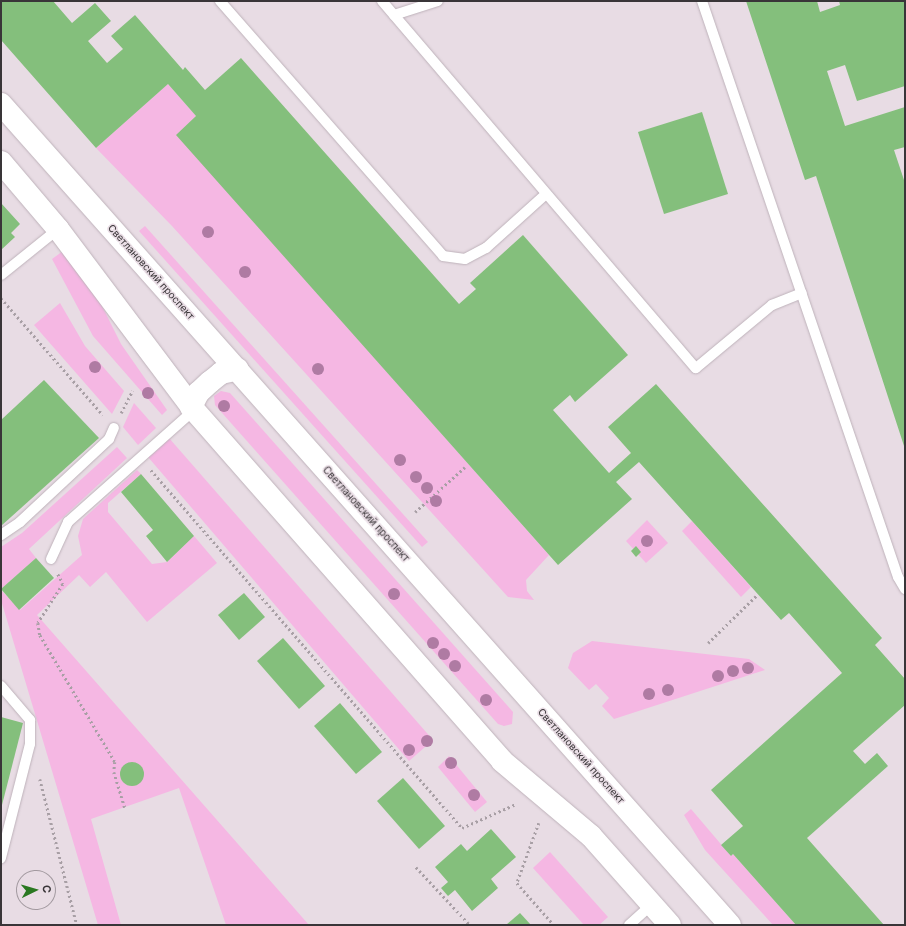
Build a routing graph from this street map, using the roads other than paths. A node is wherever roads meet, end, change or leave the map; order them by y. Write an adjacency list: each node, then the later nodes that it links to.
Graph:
1 (220, 1): 8 (lane)
2 (382, 1): 5 (lane)
3 (438, 1): 5 (lane)
4 (702, 1): 11 (lane)
5 (394, 15): 8 (lane)
6 (1, 104): 12 (main road, Светлановский проспект)
7 (1, 162): 9 (main road)
8 (546, 194): 11 (lane)
9 (58, 229): 10 (lane); 13 (main road)
10 (1, 275)
11 (802, 293): 17 (lane)
12 (238, 369): 13 (main road); 23 (main road, Светлановский проспект)
13 (193, 408): 16 (lane); 20 (main road)
14 (114, 428): 15 (lane)
15 (1, 536)
16 (51, 559)
17 (905, 589)
18 (1, 686): 19 (lane)
19 (1, 858)
20 (652, 904): 21 (lane); 22 (main road)
21 (629, 925)
22 (670, 925)
23 (730, 925)

